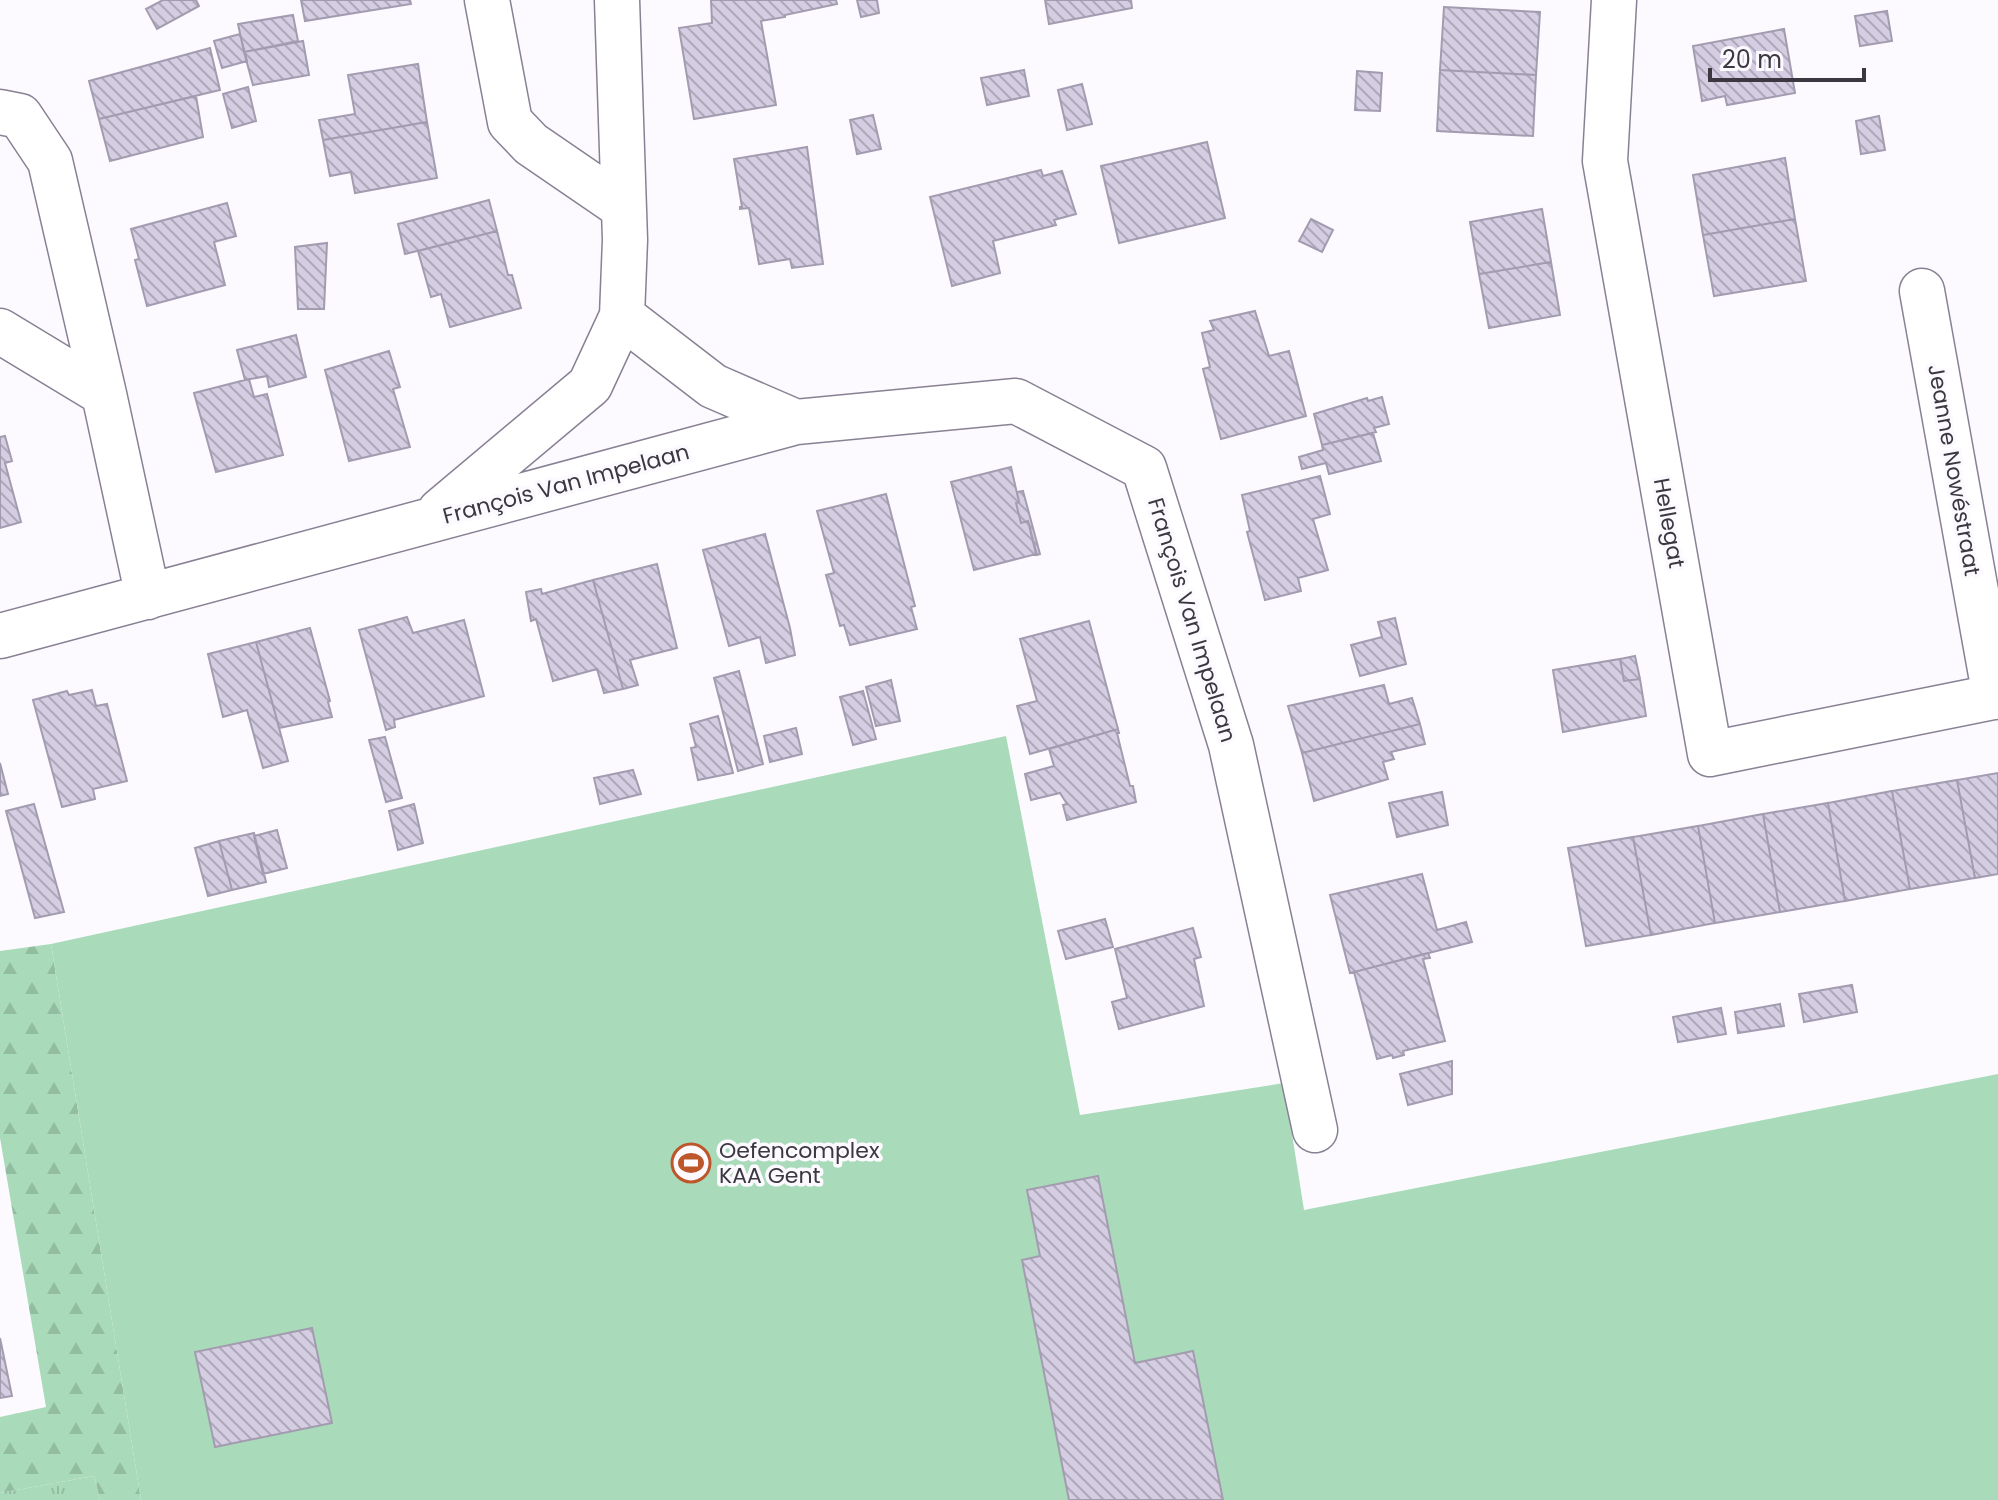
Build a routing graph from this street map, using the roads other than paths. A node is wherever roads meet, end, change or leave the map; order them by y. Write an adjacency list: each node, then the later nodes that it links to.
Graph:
1 (487, 0): 5 (street)
2 (617, 0): 5 (street, François Van Impelaan)
3 (1614, 0): 14 (street, Hellegat)
4 (0, 112): 9 (street)
5 (623, 207): 7 (street, François Van Impelaan)
6 (1922, 291): 14 (street, Jeanne Nowéstraat)
7 (622, 316): 10 (street, François Van Impelaan); 11 (street, François Van Impelaan)
8 (0, 331): 9 (street)
9 (104, 394): 12 (street)
10 (796, 422): 11 (street, François Van Impelaan); 15 (street, François Van Impelaan)
11 (429, 521): 12 (street, François Van Impelaan)
12 (148, 597): 13 (street, François Van Impelaan)
13 (0, 636)
14 (1996, 697)
15 (1315, 1130)

